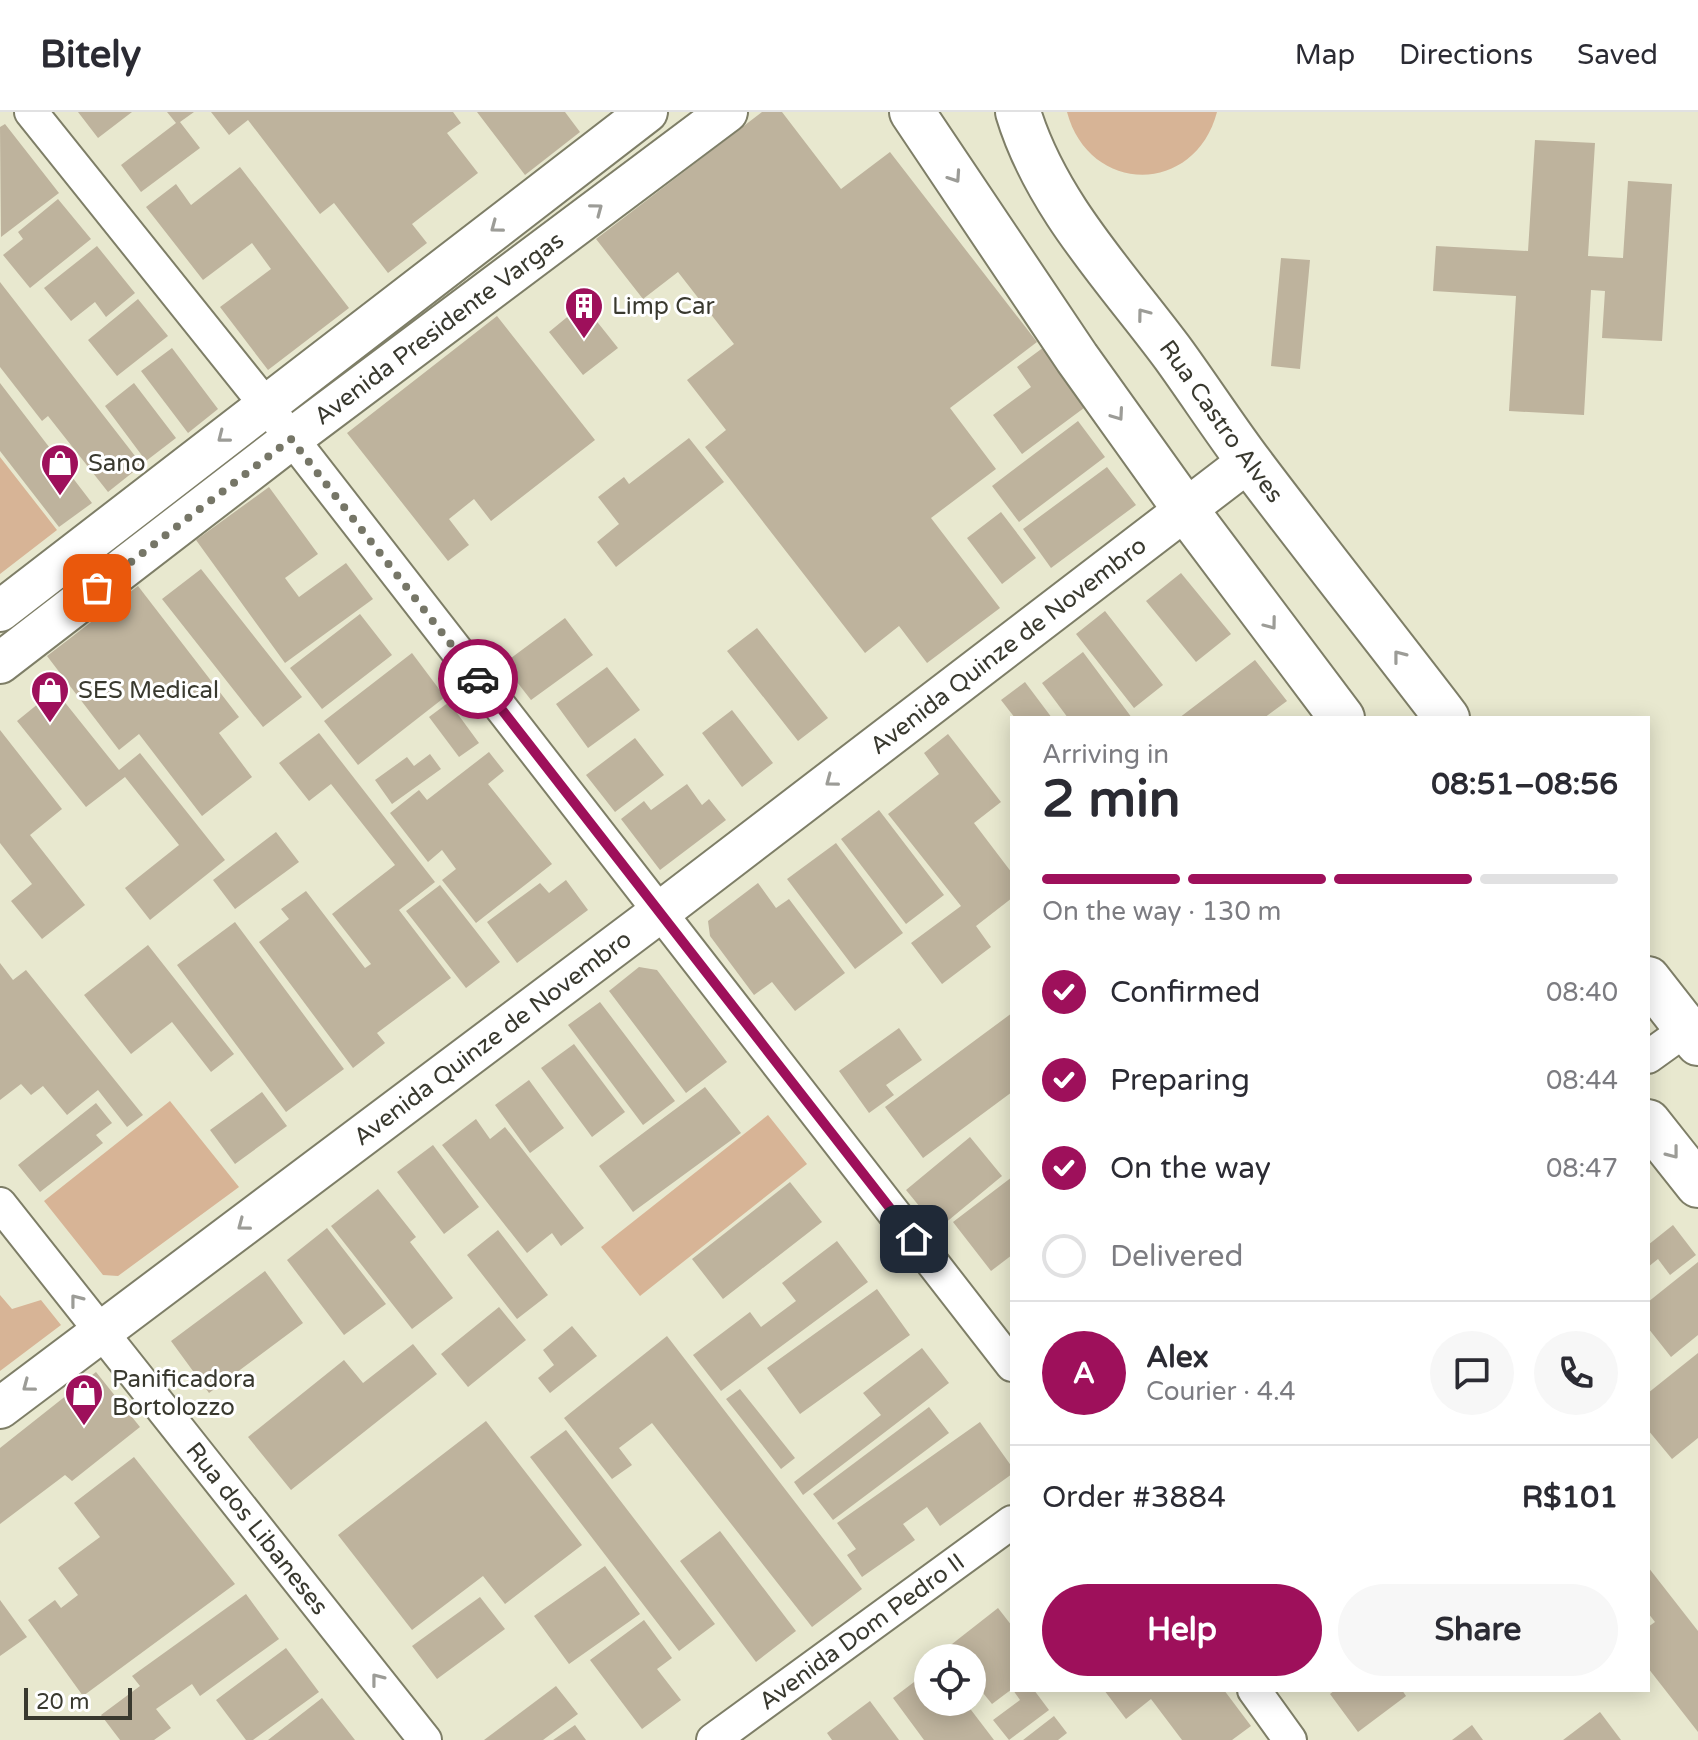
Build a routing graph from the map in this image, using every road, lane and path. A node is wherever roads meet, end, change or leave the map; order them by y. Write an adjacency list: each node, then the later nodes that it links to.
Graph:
1 (31, 112): 6 (street)
2 (647, 112): 6 (street, Avenida Presidente Vargas, one-way to 6)
3 (727, 112): 7 (street, Avenida Presidente Vargas, one-way to 3)
4 (912, 112): 9 (main road, one-way to 9)
5 (1018, 112): 8 (main road, Rua Castro Alves, one-way to 5)
6 (265, 404): 7 (street); 10 (street, Avenida Presidente Vargas, one-way to 10)
7 (291, 439): 11 (street, Avenida Presidente Vargas); 14 (street)
8 (1249, 461): 9 (street, Avenida Quinze de Novembro); 13 (main road, Rua Castro Alves, one-way to 8)
9 (1185, 509): 12 (main road, one-way to 12); 14 (street, Avenida Quinze de Novembro, one-way to 14)
10 (0, 611)
11 (0, 663)
12 (1340, 716)
13 (1445, 716)
14 (660, 912): 21 (street, Avenida Quinze de Novembro, one-way to 21); 22 (street)
15 (1650, 982): 16 (main road)
16 (1692, 1036): 17 (street)
17 (1650, 1056)
18 (1650, 1125): 19 (main road, one-way to 19)
19 (1698, 1185)
20 (0, 1204): 21 (street, Rua dos Libaneses, one-way to 20)
21 (101, 1331): 23 (street, Avenida Quinze de Novembro, one-way to 23); 26 (street, Rua dos Libaneses, one-way to 21)
22 (1010, 1362)
23 (0, 1408)
24 (1010, 1523): 27 (street, Avenida Dom Pedro II)
25 (1255, 1692): 28 (street)
26 (425, 1740)
27 (713, 1740)
28 (1290, 1740)

